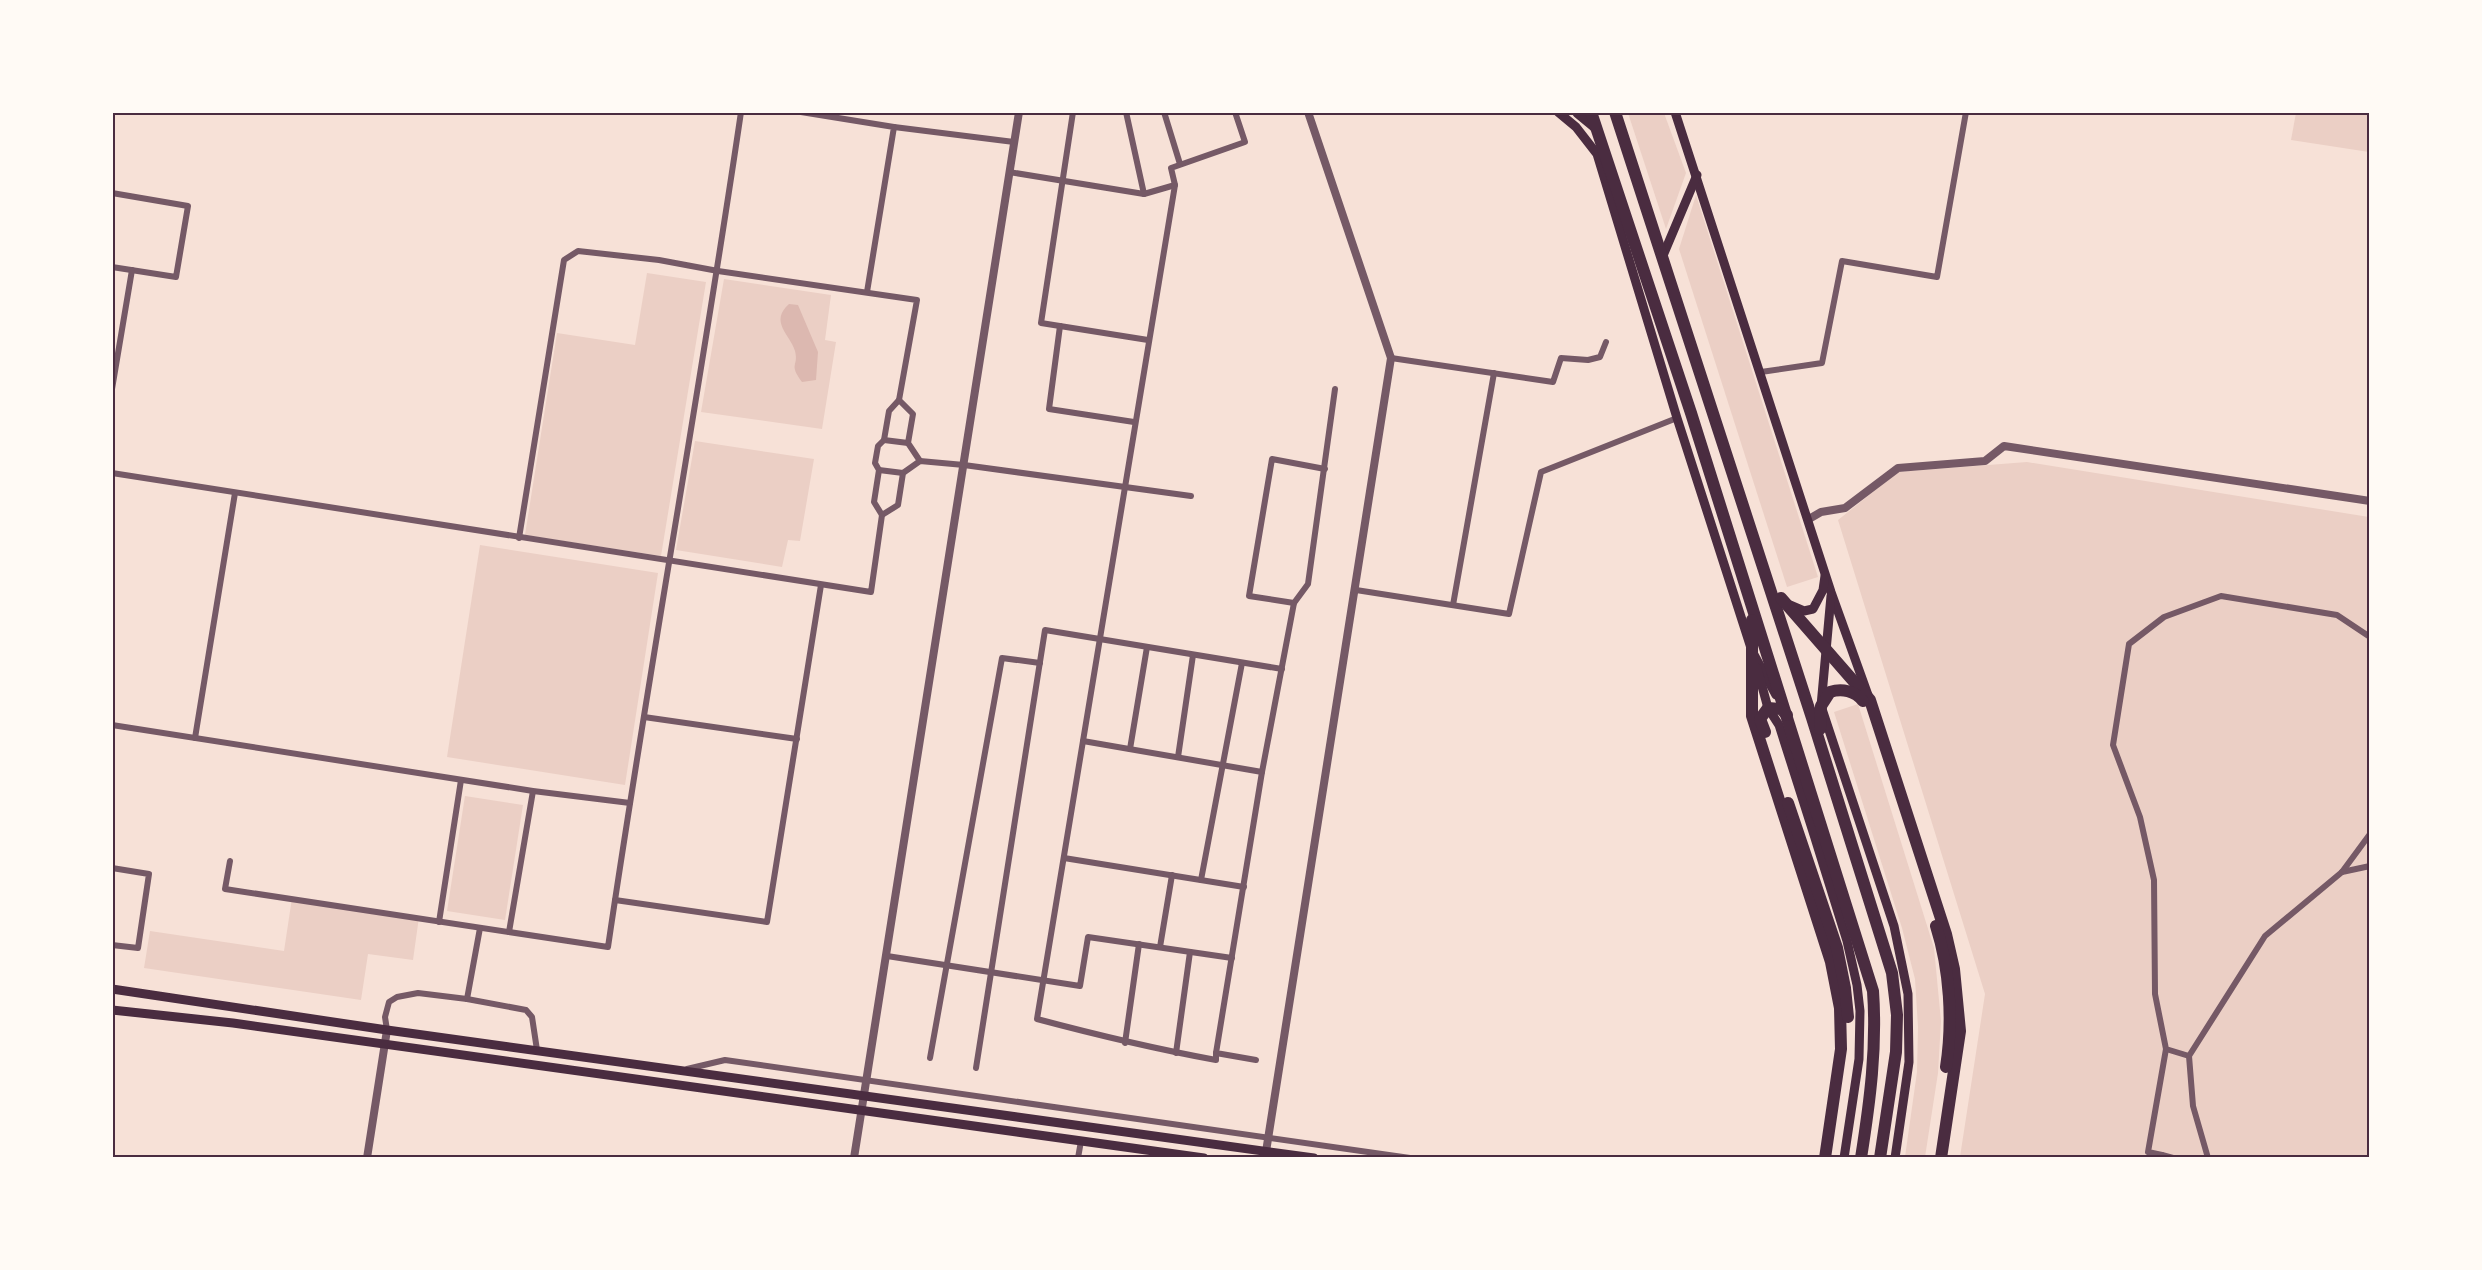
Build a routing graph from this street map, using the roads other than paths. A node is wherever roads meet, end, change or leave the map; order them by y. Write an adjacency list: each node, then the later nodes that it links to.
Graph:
1 (741, 112): 30 (street)
2 (801, 112): 16 (street)
3 (1019, 112): 17 (street)
4 (1073, 112): 23 (street)
5 (1126, 112): 26 (street)
6 (1164, 112): 19 (street)
7 (1235, 112): 19 (street)
8 (1308, 112): 35 (street)
9 (1558, 112): 18 (main road)
10 (1578, 112): 15 (highway)
11 (1592, 112): 15 (highway)
12 (1675, 112): 21 (main road)
13 (1966, 112): 36 (street)
14 (1617, 115): 27 (highway)
15 (1596, 126): 22 (highway)
16 (894, 127): 17 (street); 31 (street)
17 (1014, 142): 20 (street)
18 (1597, 154): 22 (main road); 41 (main road)
19 (1180, 164): 24 (street)
20 (1009, 172): 23 (street); 46 (street)
21 (1697, 174): 27 (main road); 36 (main road)
22 (1613, 176): 67 (highway)
23 (1062, 181): 26 (street); 32 (street)
24 (1175, 185): 26 (street); 33 (street)
25 (112, 193): 29 (street)
26 (1144, 194)
27 (1661, 261): 58 (highway)
28 (112, 267): 29 (street)
29 (132, 270): 38 (street)
30 (718, 271): 31 (street); 57 (street); 59 (street)
31 (867, 292): 40 (street)
32 (1060, 326): 33 (street); 42 (street)
33 (1148, 340): 42 (street)
34 (1606, 342): 37 (street)
35 (1391, 358): 37 (street); 62 (street)
36 (1761, 372): 56 (main road)
37 (1494, 373): 66 (street)
38 (112, 389)
39 (1335, 389): 47 (street)
40 (899, 400): 43 (street); 44 (street)
41 (1677, 418): 66 (street); 72 (main road)
42 (1134, 422): 51 (street)
43 (884, 440): 44 (street); 48 (street)
44 (908, 443): 45 (street)
45 (920, 461): 46 (street); 50 (street)
46 (964, 465): 51 (street); 112 (street)
47 (1325, 469): 65 (street); 65 (street)
48 (879, 470): 50 (street); 55 (street)
49 (113, 474): 52 (street)
50 (903, 474): 55 (street)
51 (1124, 486): 53 (street); 69 (street)
52 (235, 493): 57 (street); 84 (street)
53 (1191, 496)
54 (2370, 501): 56 (street)
55 (882, 515): 61 (street)
56 (1809, 519): 60 (main road)
57 (519, 538): 59 (street)
58 (1756, 547): 64 (highway); 87 (highway)
59 (669, 561): 61 (street); 81 (street)
60 (1825, 573): 63 (main road); 64 (main road)
61 (821, 585): 85 (street)
62 (1356, 590): 66 (street); 135 (street)
63 (1831, 592): 71 (main road); 77 (main road)
64 (1782, 599): 71 (highway); 82 (highway)
65 (1294, 603): 76 (street)
66 (1453, 605)
67 (1753, 606): 72 (highway); 80 (highway)
68 (2370, 637): 123 (street)
69 (1099, 639): 70 (street); 74 (street); 86 (street)
70 (1147, 647): 73 (street); 88 (street)
71 (1825, 650): 77 (highway); 78 (main road)
72 (1752, 651): 79 (main road); 80 (main road); 145 (highway)
73 (1193, 655): 75 (street); 89 (street)
74 (1040, 663): 114 (street); 115 (street)
75 (1242, 663): 76 (street); 90 (street)
76 (1282, 669): 91 (street)
77 (1870, 700): 152 (highway)
78 (1821, 706): 82 (highway); 150 (main road); 151 (highway)
79 (1768, 708): 80 (highway); 146 (highway); 147 (main road)
80 (1787, 715): 148 (highway)
81 (644, 717): 85 (street); 94 (street)
82 (1820, 724): 87 (highway)
83 (112, 725): 84 (street)
84 (195, 738): 92 (street)
85 (796, 739): 104 (street)
86 (1083, 741): 88 (street); 96 (street)
87 (1820, 743): 149 (highway)
88 (1130, 749): 89 (street)
89 (1178, 757): 90 (street)
90 (1224, 765): 91 (street); 102 (street)
91 (1262, 772): 103 (street)
92 (461, 780): 93 (street); 105 (street)
93 (533, 791): 94 (street); 107 (street)
94 (630, 803): 104 (street)
95 (2370, 834): 100 (street)
96 (1064, 858): 101 (street); 116 (street)
97 (230, 861): 105 (street)
98 (2370, 866): 100 (street)
99 (112, 868): 109 (street)
100 (2342, 872): 127 (street)
101 (1172, 875): 102 (street); 110 (street)
102 (1201, 880): 103 (street)
103 (1244, 887): 113 (street)
104 (615, 900): 107 (street)
105 (439, 921): 106 (street)
106 (480, 928): 107 (street); 118 (street)
107 (509, 932)
108 (1139, 944): 110 (street); 116 (street); 121 (street)
109 (112, 945)
110 (1160, 947): 111 (street)
111 (1190, 952): 113 (street); 125 (street)
112 (887, 956): 114 (street); 132 (street)
113 (1232, 958): 126 (street)
114 (946, 966): 115 (street); 128 (street)
115 (991, 972): 116 (street); 130 (street)
116 (1044, 980): 121 (street)
117 (112, 989): 120 (main road)
118 (468, 999): 120 (street); 124 (street)
119 (112, 1010): 122 (main road)
120 (387, 1030): 122 (street); 124 (main road)
121 (1125, 1042): 125 (street)
122 (385, 1044): 134 (main road); 139 (street)
123 (2166, 1049): 127 (street); 138 (street)
124 (537, 1050): 131 (main road)
125 (1176, 1053): 126 (street)
126 (1216, 1053): 129 (street)
127 (2189, 1056): 154 (street)
128 (930, 1058)
129 (1256, 1060)
130 (976, 1068)
131 (680, 1071): 132 (street); 133 (main road)
132 (867, 1080): 133 (street); 135 (street)
133 (865, 1095): 134 (street); 137 (main road)
134 (863, 1109): 136 (main road); 140 (street)
135 (1268, 1137): 137 (street); 144 (street)
136 (1081, 1141): 141 (street); 142 (main road)
137 (1265, 1154): 143 (main road)
138 (2162, 1156): 153 (street)
139 (367, 1158)
140 (854, 1158)
141 (1078, 1158)
142 (1204, 1158)
143 (1314, 1158)
144 (1410, 1158)
145 (1825, 1158)
146 (1832, 1158)
147 (1844, 1158)
148 (1861, 1158)
149 (1880, 1158)
150 (1895, 1158)
151 (1932, 1158)
152 (1941, 1158)
153 (2173, 1158)
154 (2208, 1158)

